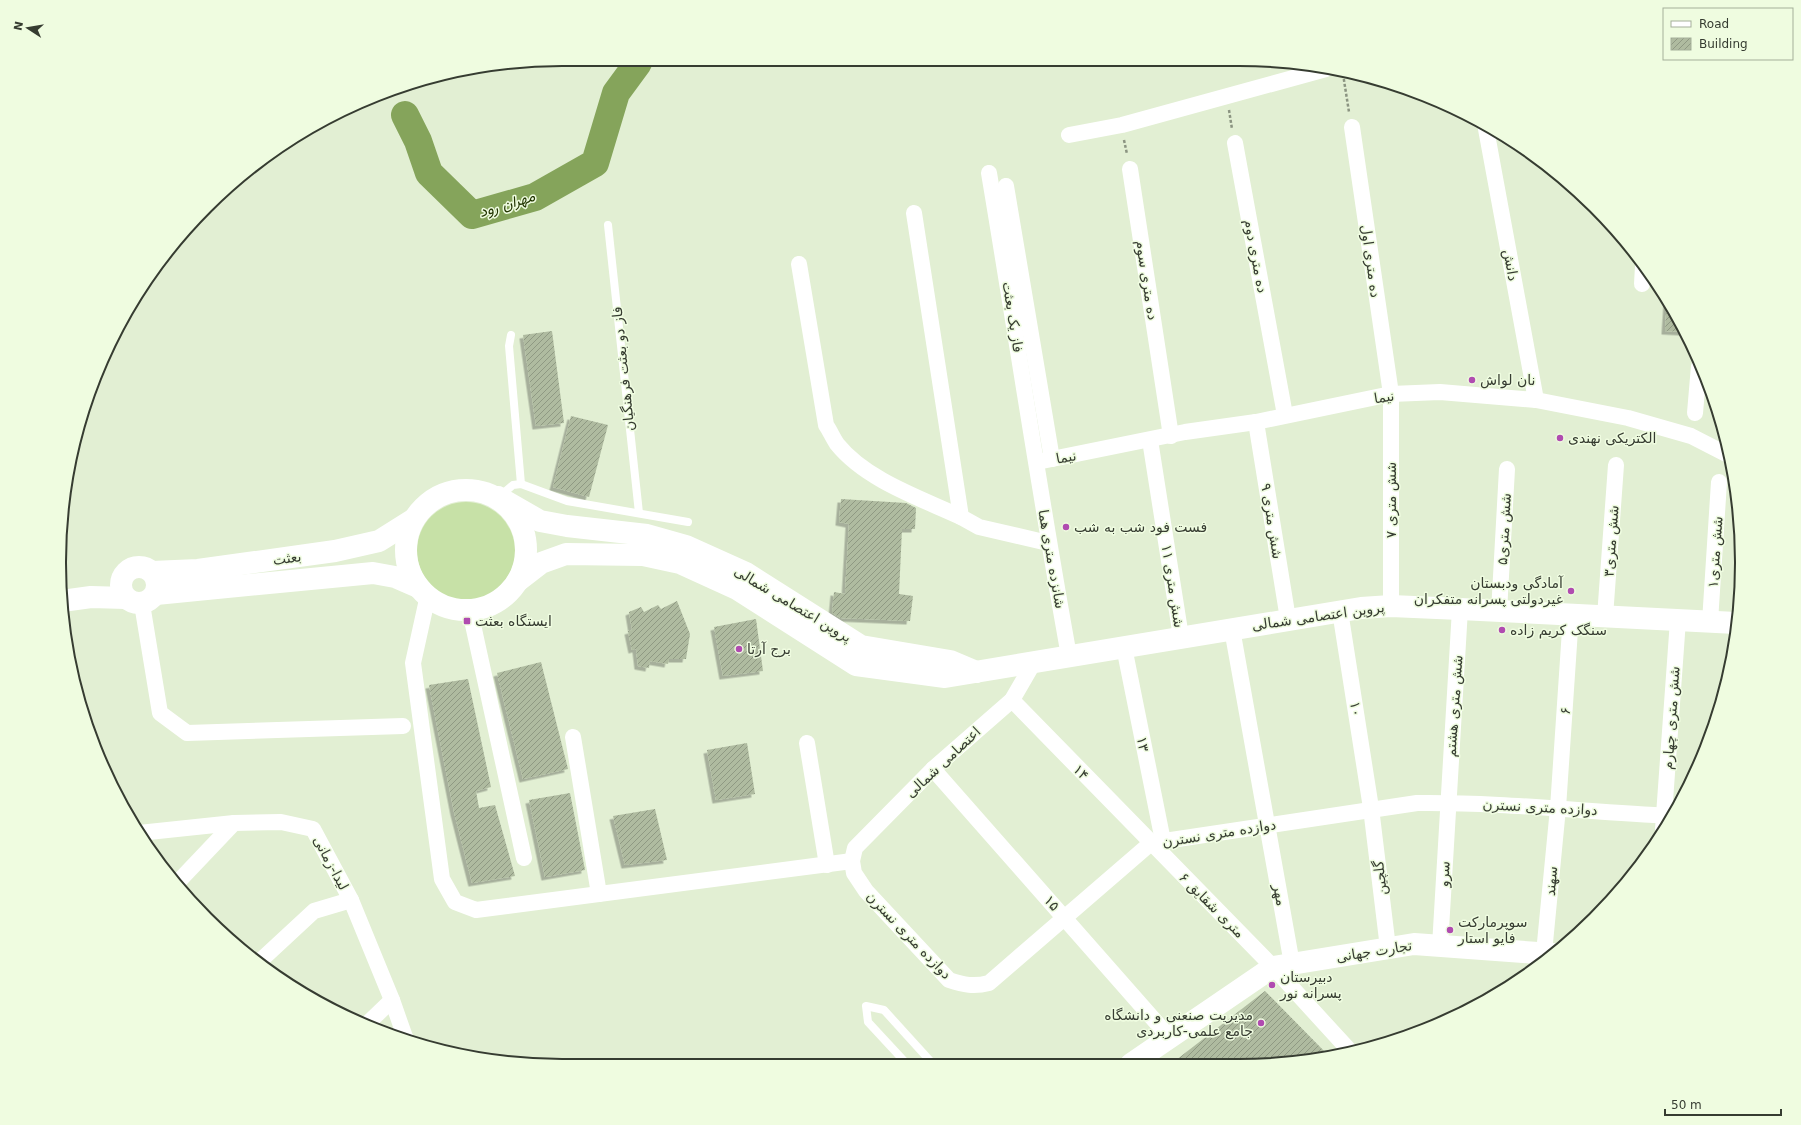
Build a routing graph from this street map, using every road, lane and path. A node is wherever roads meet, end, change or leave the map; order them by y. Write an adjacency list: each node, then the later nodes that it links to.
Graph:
1 (1314, 72): 3 (street)
2 (1343, 78): 5 (path)
3 (1226, 96): 4 (street); 8 (path)
4 (1122, 125): 7 (street); 9 (path)
5 (1352, 127): 19 (street, ده متری اول)
6 (1487, 133): 20 (street, دانش)
7 (1069, 135)
8 (1235, 143): 22 (street, ده متری دوم)
9 (1130, 168): 24 (street, ده متری سوم)
10 (989, 173): 27 (street, فاز یک بعثت)
11 (1006, 186): 27 (street)
12 (914, 213): 34 (street)
13 (608, 225): 33 (lane, فاز دو بعثت فرهنگیان)
14 (800, 264): 34 (street)
15 (1643, 275): 16 (street)
16 (1642, 284)
17 (510, 335): 31 (lane)
18 (1698, 375): 21 (street)
19 (1391, 394): 20 (street, نیما); 22 (street, نیما); 45 (street, ۷ شش متری)
20 (1536, 400): 26 (street, نیما)
21 (1695, 413)
22 (1285, 415): 23 (street, نیما)
23 (1256, 422): 24 (street, نیما); 52 (street, ۹ شش متری)
24 (1171, 436): 25 (street, نیما)
25 (1150, 440): 27 (street, نیما); 57 (street, ۱۱ شش متری)
26 (1722, 452)
27 (1044, 461): 37 (street, شانزده متری هما)
28 (1616, 465): 51 (street, شش متری۳)
29 (1507, 469): 49 (street, ۵شش متری)
30 (1719, 482): 54 (street, شش متری۱)
31 (521, 484): 32 (lane); 33 (lane)
32 (498, 497): 35 (main road); 40 (main road); 61 (main road, پروین اعتصامی شمالی)
33 (639, 513): 36 (lane)
34 (961, 517): 37 (street)
35 (414, 519): 38 (main road, بعثت); 41 (main road)
36 (688, 522)
37 (1048, 543): 59 (street, شانزده متری هما)
38 (152, 572): 39 (main road); 43 (main road)
39 (124, 575): 42 (main road, بعثت); 43 (main road)
40 (519, 580): 47 (main road); 61 (main road, پروین اعتصامی شمالی)
41 (423, 591): 43 (main road, بعثت); 47 (main road); 80 (street)
42 (91, 597): 43 (main road, بعثت); 44 (main road, بعثت)
43 (141, 599): 63 (street)
44 (67, 600)
45 (1391, 606): 46 (main road, پروین اعتصامی شمالی); 48 (main road, پروین اعتصامی شمالی)
46 (1460, 609): 49 (main road, پروین اعتصامی شمالی); 67 (street, شش متری هشتم)
47 (470, 610): 76 (street)
48 (1340, 611): 52 (main road, پروین اعتصامی شمالی); 68 (street, ۱۰)
49 (1499, 612): 50 (main road, پروین اعتصامی شمالی)
50 (1571, 615): 51 (main road, پروین اعتصامی شمالی); 69 (street, ۶)
51 (1605, 617): 53 (main road, پروین اعتصامی شمالی)
52 (1288, 619): 56 (main road, پروین اعتصامی شمالی)
53 (1678, 620): 54 (main road, پروین اعتصامی شمالی); 70 (street, شش متری چهارم)
54 (1710, 622): 55 (main road, پروین اعتصامی شمالی)
55 (1731, 623)
56 (1232, 629): 57 (main road, پروین اعتصامی شمالی); 73 (street, مهر)
57 (1181, 637): 58 (main road, پروین اعتصامی شمالی)
58 (1124, 647): 59 (main road, پروین اعتصامی شمالی); 75 (street, ۱۳)
59 (1069, 656): 60 (main road, پروین اعتصامی شمالی)
60 (1034, 662): 61 (main road, پروین اعتصامی شمالی); 62 (street, اعتصامی شمالی)
61 (976, 672)
62 (1012, 700): 66 (street, اعتصامی شمالی); 75 (street, ۱۴)
63 (403, 726)
64 (573, 737): 80 (street)
65 (807, 743): 78 (street)
66 (933, 769): 77 (street, اعتصامی شمالی); 82 (street, ۱۵)
67 (1448, 802): 68 (street, دوازده متری نسترن); 69 (street, دوازده متری نسترن); 83 (street, سرو)
68 (1371, 808): 73 (street, دوازده متری نسترن); 84 (street, گلچین)
69 (1558, 808): 71 (street, دوازده متری نسترن); 85 (street, سهند)
70 (1666, 814)
71 (1663, 820)
72 (234, 823): 74 (street, لیدا-زمانی); 79 (street); 81 (street, لیدا-زمانی)
73 (1267, 825): 75 (street, دوازده متری نسترن); 88 (street, مهر)
74 (146, 832)
75 (1157, 842): 82 (street, دوازده متری نسترن); 88 (street, ۶ متری شقایق)
76 (524, 858)
77 (852, 861): 78 (street); 82 (street, دوازده متری نسترن)
78 (827, 865): 80 (street)
79 (180, 879)
80 (599, 894)
81 (351, 900): 87 (street); 89 (street, لیدا-زمانی)
82 (1065, 918): 92 (street, ۱۵)
83 (1440, 946): 84 (main road, تجارت جهانی); 86 (main road, تجارت جهانی)
84 (1388, 948): 88 (main road, تجارت جهانی)
85 (1548, 950)
86 (1544, 954)
87 (263, 958)
88 (1283, 966): 92 (main road, تجارت جهانی); 93 (street, ۶ متری شقایق)
89 (392, 1000): 90 (street); 91 (street, لیدا-زمانی)
90 (371, 1020)
91 (404, 1033)
92 (1170, 1038): 96 (main road, تجارت جهانی)
93 (1346, 1047)
94 (902, 1059): 95 (lane)
95 (928, 1059)
96 (1138, 1059)

